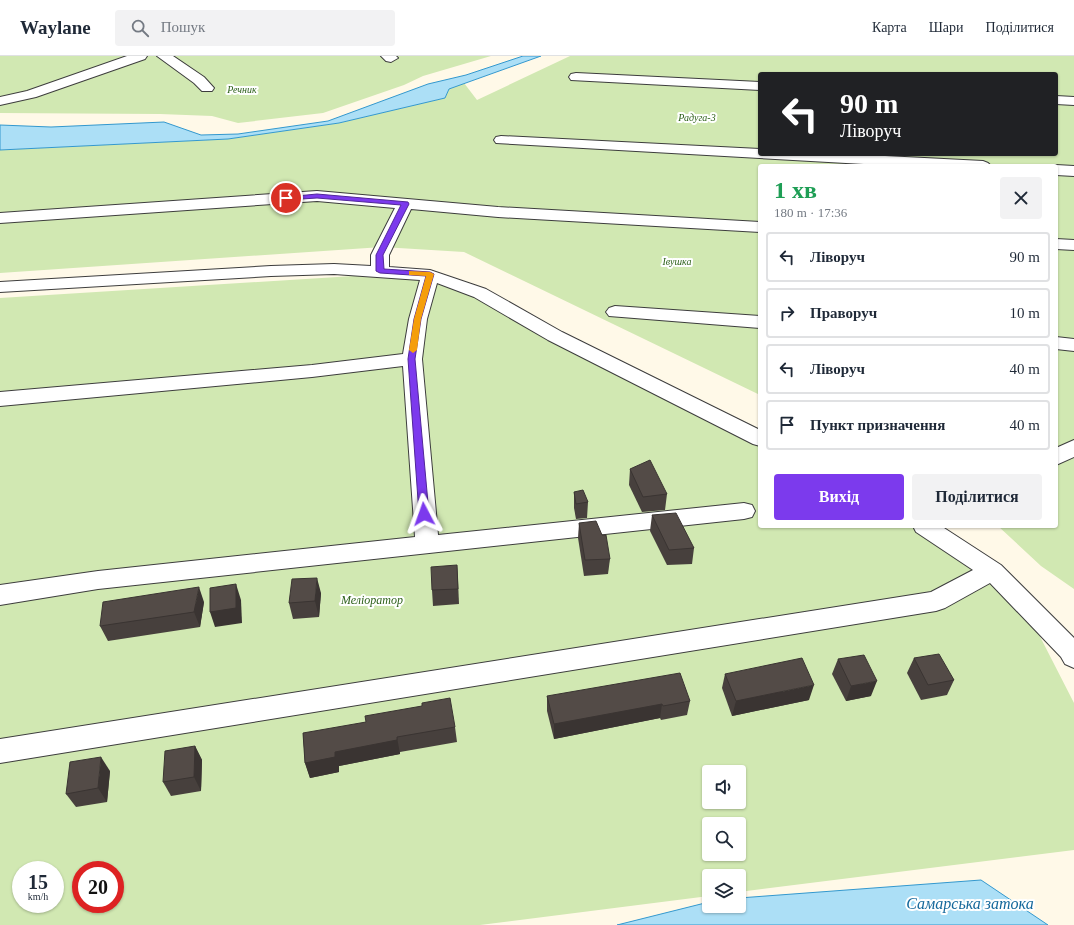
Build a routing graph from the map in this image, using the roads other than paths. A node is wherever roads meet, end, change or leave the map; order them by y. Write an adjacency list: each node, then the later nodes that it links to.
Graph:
1 (140, 56): 7 (street)
2 (164, 56): 5 (street)
3 (576, 77): 4 (street)
4 (758, 86)
5 (207, 88)
6 (1058, 100): 8 (street)
7 (0, 101)
8 (1074, 101)
9 (501, 140): 10 (street)
10 (758, 154)
11 (798, 156): 12 (street)
12 (946, 164)
13 (1058, 170): 14 (street)
14 (1074, 171)
15 (405, 204): 16 (street); 17 (street); 20 (street)
16 (0, 218)
17 (758, 227)
18 (1058, 244): 19 (street)
19 (1074, 245)
20 (380, 271): 21 (street); 22 (street)
21 (430, 274): 27 (street); 29 (street)
22 (0, 287)
23 (615, 312): 24 (street)
24 (758, 322)
25 (1058, 343): 26 (street)
26 (1074, 345)
27 (412, 359): 28 (street); 34 (street)
28 (0, 399)
29 (758, 438)
30 (1074, 447): 31 (street)
31 (1058, 457)
32 (744, 512): 34 (street)
33 (927, 528): 35 (street)
34 (427, 546): 36 (street)
35 (993, 571): 37 (street); 38 (street)
36 (0, 595)
37 (1074, 657)
38 (0, 750)

